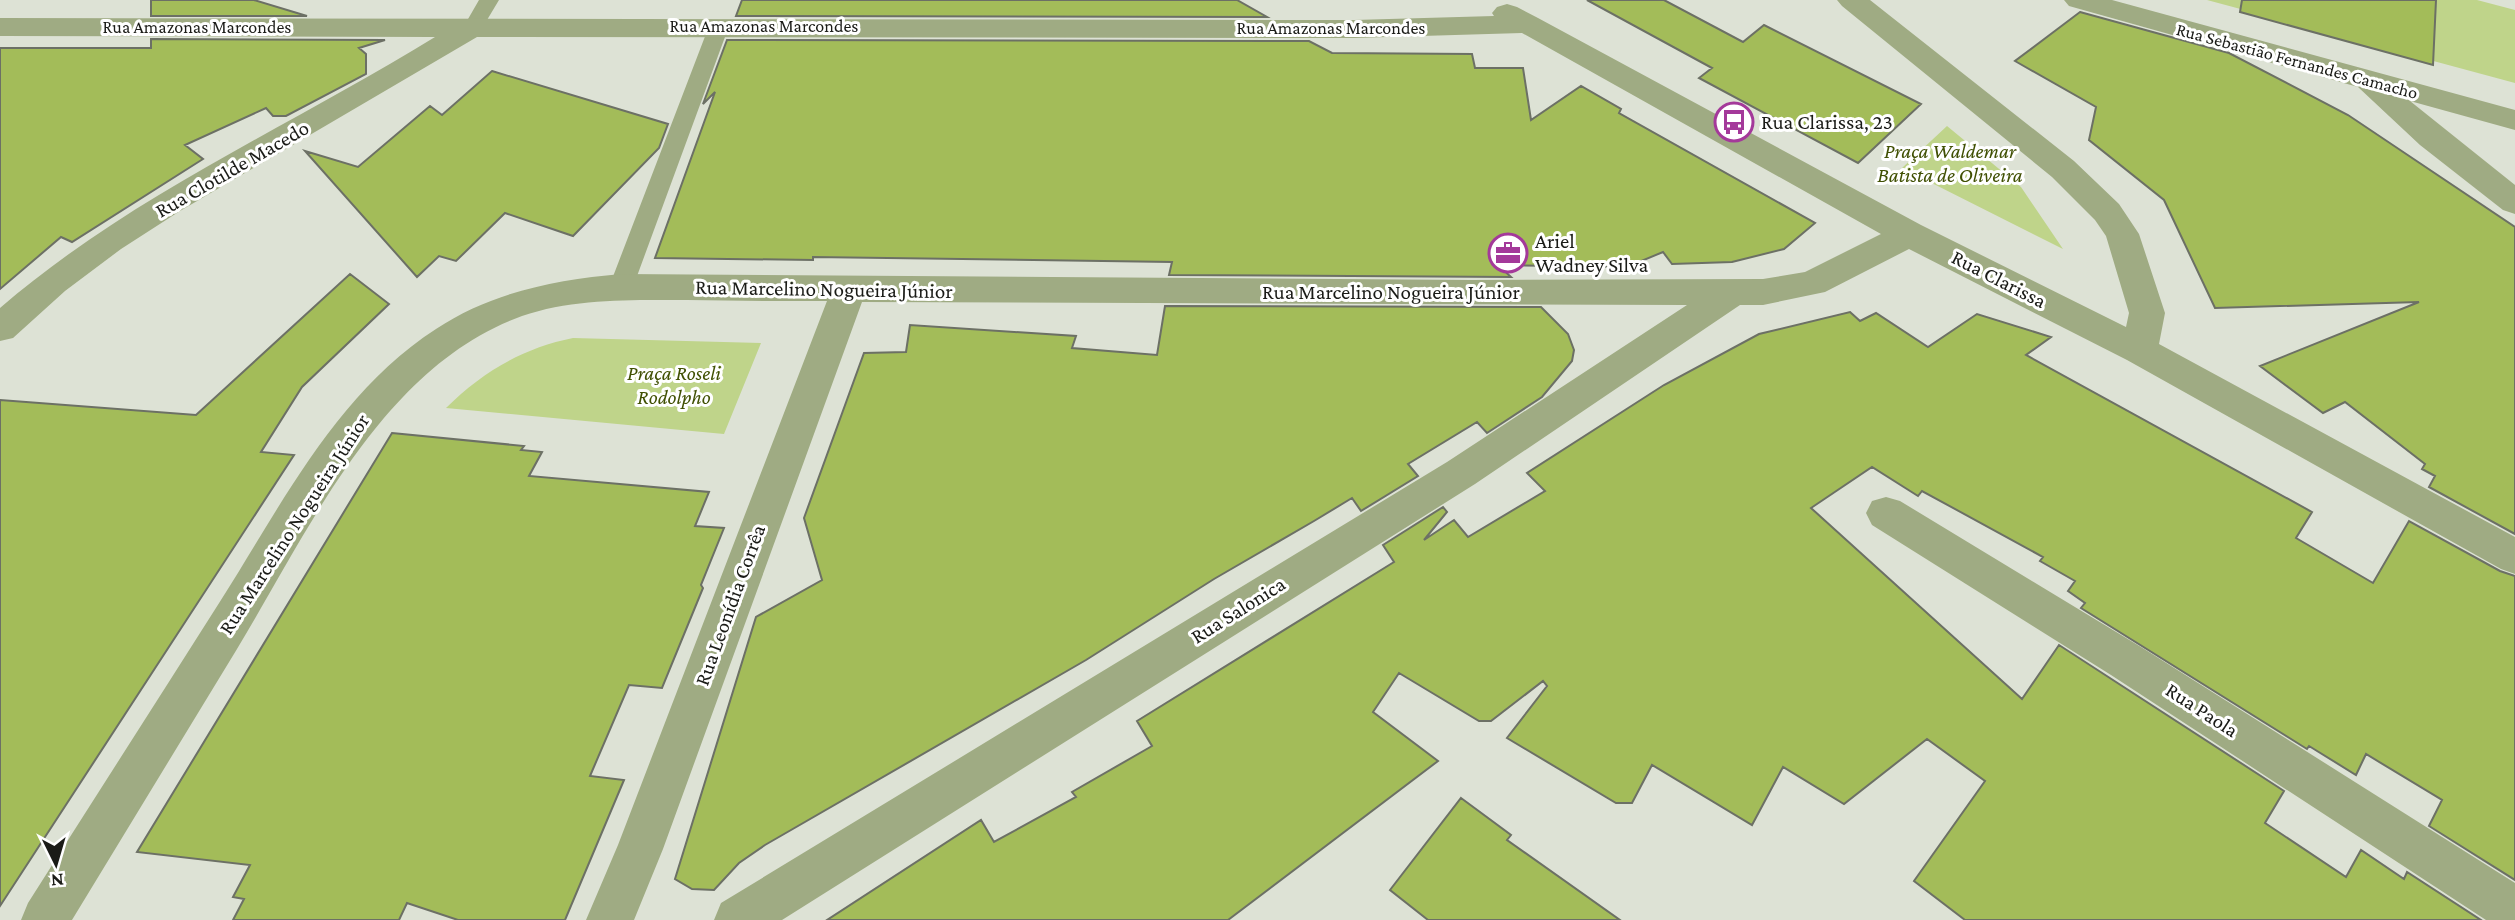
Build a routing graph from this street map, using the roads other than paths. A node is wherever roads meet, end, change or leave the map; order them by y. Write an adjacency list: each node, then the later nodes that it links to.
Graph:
1 (1484, 0): 5 (street, Rua Clarissa)
2 (1852, 0): 16 (street)
3 (2079, 0): 8 (street, Rua Sebastião Fernandes Camacho)
4 (482, 13): 6 (street, Rua Amazonas Marcondes); 7 (street, Rua Amazonas Marcondes); 15 (street, Rua Clotilde Macedo)
5 (1528, 24): 6 (street, Rua Amazonas Marcondes); 11 (street, Rua Clarissa)
6 (719, 26): 12 (lane)
7 (0, 27)
8 (2368, 81): 9 (street, Rua Sebastião Fernandes Camacho); 10 (street)
9 (2515, 120)
10 (2515, 202)
11 (1909, 234): 14 (street, Rua Marcelino Nogueira Júnior); 16 (street, Rua Clarissa)
12 (621, 287): 13 (street, Rua Marcelino Nogueira Júnior); 20 (street, Rua Marcelino Nogueira Júnior)
13 (849, 290): 14 (street, Rua Marcelino Nogueira Júnior); 21 (street, Rua Leonídia Corrêa)
14 (1733, 292): 22 (street, Rua Salonica)
15 (0, 328)
16 (2140, 350): 18 (street, Rua Clarissa)
17 (1886, 513): 19 (street, Rua Paola)
18 (2515, 557)
19 (2515, 911)
20 (45, 920)
21 (610, 920)
22 (738, 920)

